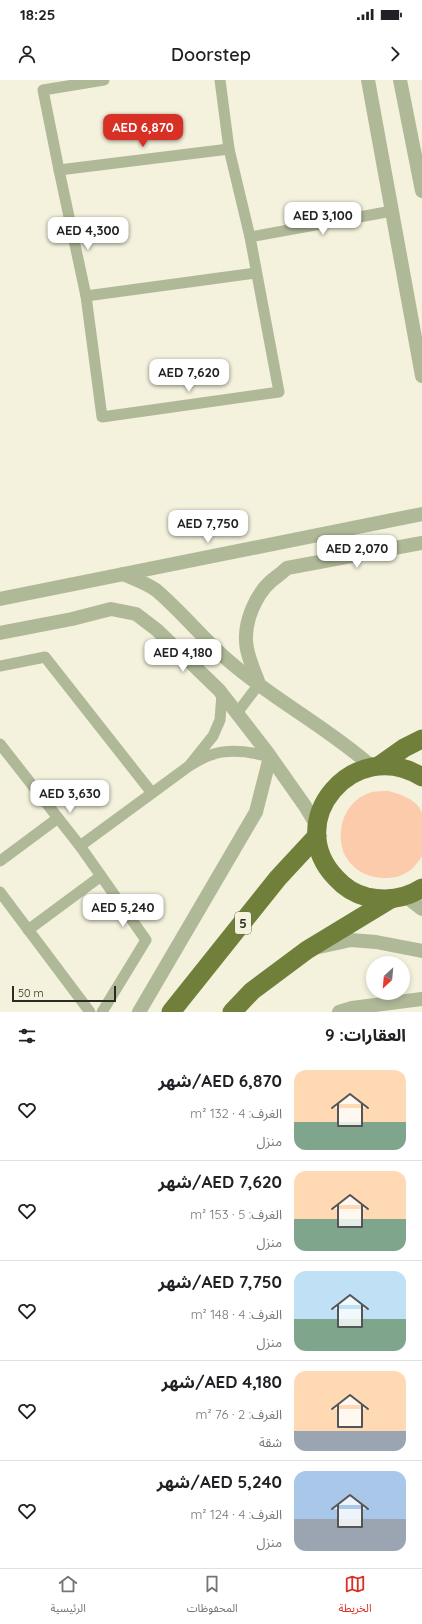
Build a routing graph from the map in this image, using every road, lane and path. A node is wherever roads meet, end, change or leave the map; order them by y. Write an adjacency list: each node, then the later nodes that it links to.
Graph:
1 (104, 80): 6 (street)
2 (220, 80): 5 (street)
3 (368, 80): 8 (street)
4 (400, 80): 7 (street)
5 (229, 149): 6 (street); 9 (street)
6 (59, 170): 11 (street)
7 (422, 191)
8 (392, 211): 9 (street); 12 (street)
9 (250, 238): 10 (street)
10 (256, 273): 11 (street); 11 (street)
11 (86, 296)
12 (422, 376)
13 (422, 514): 15 (street)
14 (422, 543): 19 (street)
15 (123, 574): 16 (street); 19 (street)
16 (0, 599)
17 (0, 633): 20 (street)
18 (0, 666): 28 (street)
19 (259, 684): 21 (street); 26 (street)
20 (222, 694): 21 (street); 25 (street)
21 (237, 713): 24 (street)
22 (422, 740): 26 (highway)
23 (0, 744): 29 (street)
24 (270, 757): 25 (street); 30 (street); 44 (street)
25 (189, 766): 28 (street)
26 (376, 766): 27 (highway); 30 (highway)
27 (422, 777)
28 (152, 793): 31 (street)
29 (58, 818): 31 (street); 32 (street)
30 (317, 831): 35 (highway); 45 (highway, 5)
31 (80, 846): 33 (street)
32 (0, 861)
33 (101, 876): 38 (street); 43 (street)
34 (422, 888): 35 (highway)
35 (398, 898): 37 (street); 39 (highway)
36 (2, 900): 38 (street)
37 (422, 909)
38 (28, 930): 42 (street)
39 (306, 950): 40 (street); 46 (highway)
40 (422, 951)
41 (422, 999): 47 (street)
42 (90, 1012)
43 (102, 1012)
44 (139, 1012)
45 (171, 1012)
46 (232, 1012)
47 (339, 1012)

